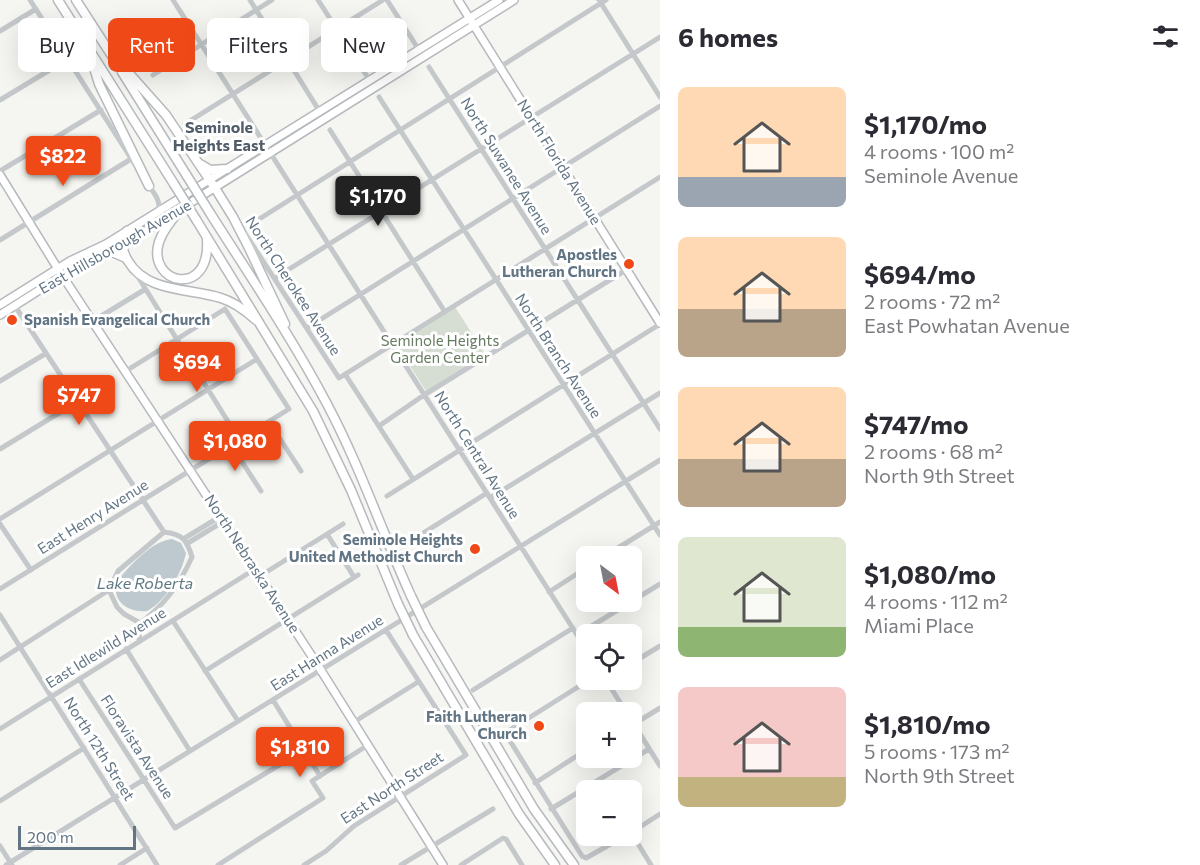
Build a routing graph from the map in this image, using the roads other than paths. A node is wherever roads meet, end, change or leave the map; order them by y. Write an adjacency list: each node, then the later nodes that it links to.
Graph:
1 (30, 0): 13 (street)
2 (58, 0): 16 (highway)
3 (76, 0): 24 (highway)
4 (173, 0): 23 (street, North Central Avenue)
5 (250, 0): 14 (street)
6 (272, 0): 14 (street)
7 (318, 0): 18 (street)
8 (385, 0): 19 (street); 25 (street)
9 (458, 0): 20 (main road, North Florida Avenue)
10 (499, 0): 20 (main road)
11 (514, 0): 20 (main road)
12 (602, 1): 26 (street); 29 (street)
13 (36, 9): 15 (street); 21 (street)
14 (256, 10): 17 (street); 23 (street)
15 (42, 18)
16 (69, 18)
17 (261, 18)
18 (329, 18)
19 (356, 18)
20 (472, 21): 25 (main road, East Hillsborough Avenue); 29 (main road, North Florida Avenue); 52 (main road, East Hillsborough Avenue)
21 (0, 31)
22 (660, 37): 26 (street)
23 (201, 45): 38 (street); 40 (street, North Central Avenue)
24 (108, 49)
25 (418, 50): 39 (main road, East Hillsborough Avenue)
26 (632, 54): 42 (street); 48 (street)
27 (96, 60): 76 (highway, bridge)
28 (429, 67): 43 (street, North Suwanee Avenue)
29 (500, 67): 43 (street); 48 (main road, North Florida Avenue)
30 (46, 72): 44 (street)
31 (76, 72): 46 (street)
32 (95, 72): 63 (highway)
33 (122, 72): 102 (highway, bridge)
34 (128, 72): 56 (highway)
35 (268, 72): 40 (street)
36 (295, 72): 47 (street)
37 (364, 72): 39 (street)
38 (153, 75)
39 (370, 81): 47 (main road, East Hillsborough Avenue)
40 (232, 95): 49 (street); 52 (street, North Central Avenue)
41 (379, 97): 50 (street, North Branch Avenue)
42 (660, 97)
43 (448, 99): 50 (street); 53 (street, North Suwanee Avenue)
44 (0, 100)
45 (660, 106): 57 (street)
46 (101, 110): 54 (street); 59 (street)
47 (320, 112): 52 (main road, East Hillsborough Avenue)
48 (530, 117): 53 (street); 57 (main road, North Florida Avenue)
49 (185, 124)
50 (399, 129): 55 (street); 61 (street, North Branch Avenue)
51 (330, 130): 55 (street)
52 (267, 149): 58 (main road, East Hillsborough Avenue); 64 (main road, East Hillsborough Avenue); 65 (street, North Central Avenue)
53 (480, 149): 61 (street); 66 (street, North Suwanee Avenue)
54 (132, 159): 63 (street); 72 (street)
55 (350, 161): 65 (street); 68 (street)
56 (198, 162): 58 (highway); 62 (highway)
57 (561, 167): 66 (street); 71 (main road, North Florida Avenue)
58 (227, 169): 62 (main road, East Hillsborough Avenue)
59 (0, 173): 72 (main road, North Nebraska Avenue)
60 (660, 177): 71 (street)
61 (431, 179): 68 (street); 74 (street, North Branch Avenue)
62 (209, 180): 64 (highway); 69 (main road, East Hillsborough Avenue)
63 (149, 186): 69 (street)
64 (215, 188): 67 (main road, East Hillsborough Avenue); 70 (highway)
65 (296, 195): 73 (street); 79 (street, North Central Avenue)
66 (512, 198): 74 (street); 80 (street, North Suwanee Avenue)
67 (180, 210): 76 (highway); 78 (main road, East Hillsborough Avenue)
68 (381, 211): 79 (street); 83 (street)
69 (158, 212): 75 (main road, East Hillsborough Avenue)
70 (233, 217): 87 (street, North Cherokee Avenue); 102 (highway)
71 (594, 218): 80 (street); 85 (main road, North Florida Avenue)
72 (29, 222): 77 (street); 86 (main road, North Nebraska Avenue)
73 (253, 223)
74 (462, 230): 83 (street); 88 (street, North Branch Avenue)
75 (127, 231): 78 (highway); 86 (main road, East Hillsborough Avenue)
76 (206, 236): 98 (highway)
77 (0, 240)
78 (122, 245): 81 (main road, East Hillsborough Avenue); 82 (highway)
79 (328, 245): 87 (street); 90 (street, North Central Avenue)
80 (544, 249): 88 (street); 91 (street, North Suwanee Avenue)
81 (112, 252): 82 (highway); 86 (main road, East Hillsborough Avenue)
82 (126, 258): 84 (highway)
83 (413, 261): 90 (street); 94 (street)
84 (132, 267): 89 (street); 98 (highway)
85 (626, 270): 91 (street); 97 (main road, North Florida Avenue)
86 (60, 272): 92 (main road, East Hillsborough Avenue); 93 (main road, East Hillsborough Avenue); 96 (main road, North Nebraska Avenue)
87 (275, 278): 99 (street, North Cherokee Avenue)
88 (495, 280): 94 (street); 100 (street, North Branch Avenue)
89 (144, 290): 96 (street); 101 (street)
90 (360, 294): 99 (street); 103 (street, North Central Avenue)
91 (577, 300): 100 (street); 105 (street, North Suwanee Avenue)
92 (0, 305)
93 (15, 306): 95 (main road, East Hillsborough Avenue); 104 (street)
94 (446, 312): 103 (street)
95 (0, 315)
96 (93, 321): 107 (main road, North Nebraska Avenue)
97 (660, 322): 105 (street)
98 (263, 326): 214 (highway, bridge)
99 (307, 328): 108 (street, North Cherokee Avenue)
100 (527, 331): 110 (street, North Branch Avenue); 113 (street)
101 (176, 340): 106 (street); 107 (street); 111 (street)
102 (293, 344): 215 (highway, bridge)
103 (392, 345): 108 (street); 113 (street, North Central Avenue)
104 (45, 354): 109 (street); 114 (street)
105 (613, 355): 110 (street); 115 (street, North Suwanee Avenue)
106 (258, 359): 111 (street); 117 (street, East Henry Avenue)
107 (126, 371): 116 (main road, North Nebraska Avenue)
108 (345, 374): 118 (street, North Cherokee Avenue)
109 (0, 381)
110 (563, 386): 120 (street, North Branch Avenue); 123 (street)
111 (209, 390): 116 (street); 121 (street)
112 (660, 393): 115 (street)
113 (424, 395): 118 (street); 123 (street, North Central Avenue)
114 (77, 402): 122 (street); 124 (street)
115 (644, 403): 119 (street, North Suwanee Avenue); 120 (street)
116 (158, 420): 124 (street); 126 (main road, North Nebraska Avenue)
117 (269, 422): 121 (street, East Henry Avenue); 127 (street)
118 (379, 426): 128 (street, North Cherokee Avenue)
119 (660, 429)
120 (594, 434): 129 (street, North Branch Avenue); 132 (street)
121 (235, 445): 126 (street, East Henry Avenue); 130 (street)
122 (0, 449)
123 (459, 450): 128 (street); 132 (street, North Central Avenue)
124 (110, 451): 133 (street); 135 (street)
125 (660, 460): 129 (street, East Hanna Avenue)
126 (191, 471): 133 (street, East Henry Avenue); 134 (main road, North Nebraska Avenue)
127 (301, 471)
128 (414, 479): 131 (street)
129 (625, 482): 138 (street, North Branch Avenue); 145 (street, East Hanna Avenue)
130 (261, 491)
131 (387, 496)
132 (488, 496): 143 (street); 145 (street, North Central Avenue)
133 (143, 500): 139 (street); 146 (street, East Henry Avenue)
134 (222, 518): 142 (street); 147 (main road, North Nebraska Avenue)
135 (0, 519)
136 (0, 524): 146 (street)
137 (343, 524): 140 (street, East Idlewild Avenue)
138 (657, 524): 141 (street, North Branch Avenue); 144 (street)
139 (164, 532): 142 (street); 151 (street)
140 (327, 534): 147 (street, East Idlewild Avenue); 154 (street)
141 (660, 536)
142 (187, 541): 156 (street)
143 (409, 542)
144 (621, 546)
145 (521, 547): 152 (street, North Central Avenue); 159 (street, East Hanna Avenue)
146 (31, 570): 150 (street, East Henry Avenue)
147 (257, 572): 154 (main road, North Nebraska Avenue); 155 (street, East Idlewild Avenue)
148 (576, 574): 152 (street)
149 (660, 584): 157 (street)
150 (0, 589)
151 (109, 590): 156 (street); 163 (street)
152 (549, 592): 158 (street, North Central Avenue)
153 (0, 615): 163 (street, North 12th Street)
154 (288, 620): 167 (main road, North Nebraska Avenue); 168 (street)
155 (172, 621): 161 (street, East Idlewild Avenue); 168 (street)
156 (140, 623): 161 (street)
157 (596, 624)
158 (573, 628): 160 (street, North Central Avenue); 172 (street)
159 (386, 630): 167 (street, East Hanna Avenue); 170 (street)
160 (576, 632)
161 (139, 641): 164 (street, East Idlewild Avenue)
162 (660, 646): 165 (street)
163 (21, 647): 166 (street); 173 (street, North 12th Street)
164 (126, 649): 169 (street, East Idlewild Avenue); 185 (street)
165 (642, 657)
166 (0, 660)
167 (321, 670): 174 (street, East Hanna Avenue); 178 (main road, North Nebraska Avenue)
168 (205, 671): 177 (street)
169 (79, 679): 173 (street, East Idlewild Avenue); 189 (street, Floravista Avenue)
170 (418, 682): 178 (street); 193 (street, East North Street)
171 (576, 688): 191 (street)
172 (474, 690)
173 (52, 696): 179 (street, East Idlewild Avenue); 182 (street, North 12th Street)
174 (273, 700): 177 (street, East Hanna Avenue); 184 (street)
175 (660, 708): 176 (street)
176 (642, 717)
177 (238, 721): 185 (street, East Hanna Avenue)
178 (354, 722): 181 (main road, North Nebraska Avenue)
179 (0, 729)
180 (642, 738): 183 (street)
181 (368, 745): 188 (street); 193 (main road, North Nebraska Avenue)
182 (84, 748): 194 (street, North 12th Street); 195 (street)
183 (649, 749): 187 (street); 190 (street)
184 (304, 750): 188 (street); 189 (street, Floravista Avenue)
185 (190, 751): 189 (street, East Hanna Avenue)
186 (576, 756): 191 (street)
187 (660, 766)
188 (320, 776): 208 (street)
189 (143, 780): 194 (street, East Hanna Avenue)
190 (598, 780)
191 (535, 783): 197 (street)
192 (576, 794): 197 (street)
193 (400, 797): 201 (main road, North Nebraska Avenue); 209 (street, East North Street)
194 (116, 798): 204 (street, North 12th Street); 205 (street, East Hanna Avenue)
195 (0, 801)
196 (493, 808): 201 (street)
197 (551, 809): 202 (street)
198 (660, 814): 199 (street)
199 (642, 826)
200 (0, 846): 205 (street)
201 (431, 846): 210 (street); 211 (main road, North Nebraska Avenue)
202 (607, 846)
203 (640, 846): 216 (street)
204 (147, 848): 206 (street); 207 (street, North 12th Street)
205 (10, 864)
206 (120, 865)
207 (158, 865)
208 (218, 865)
209 (304, 865)
210 (401, 865)
211 (443, 865)
212 (461, 865): 213 (street)
213 (522, 865)
214 (555, 865)
215 (574, 865)
216 (651, 865)

